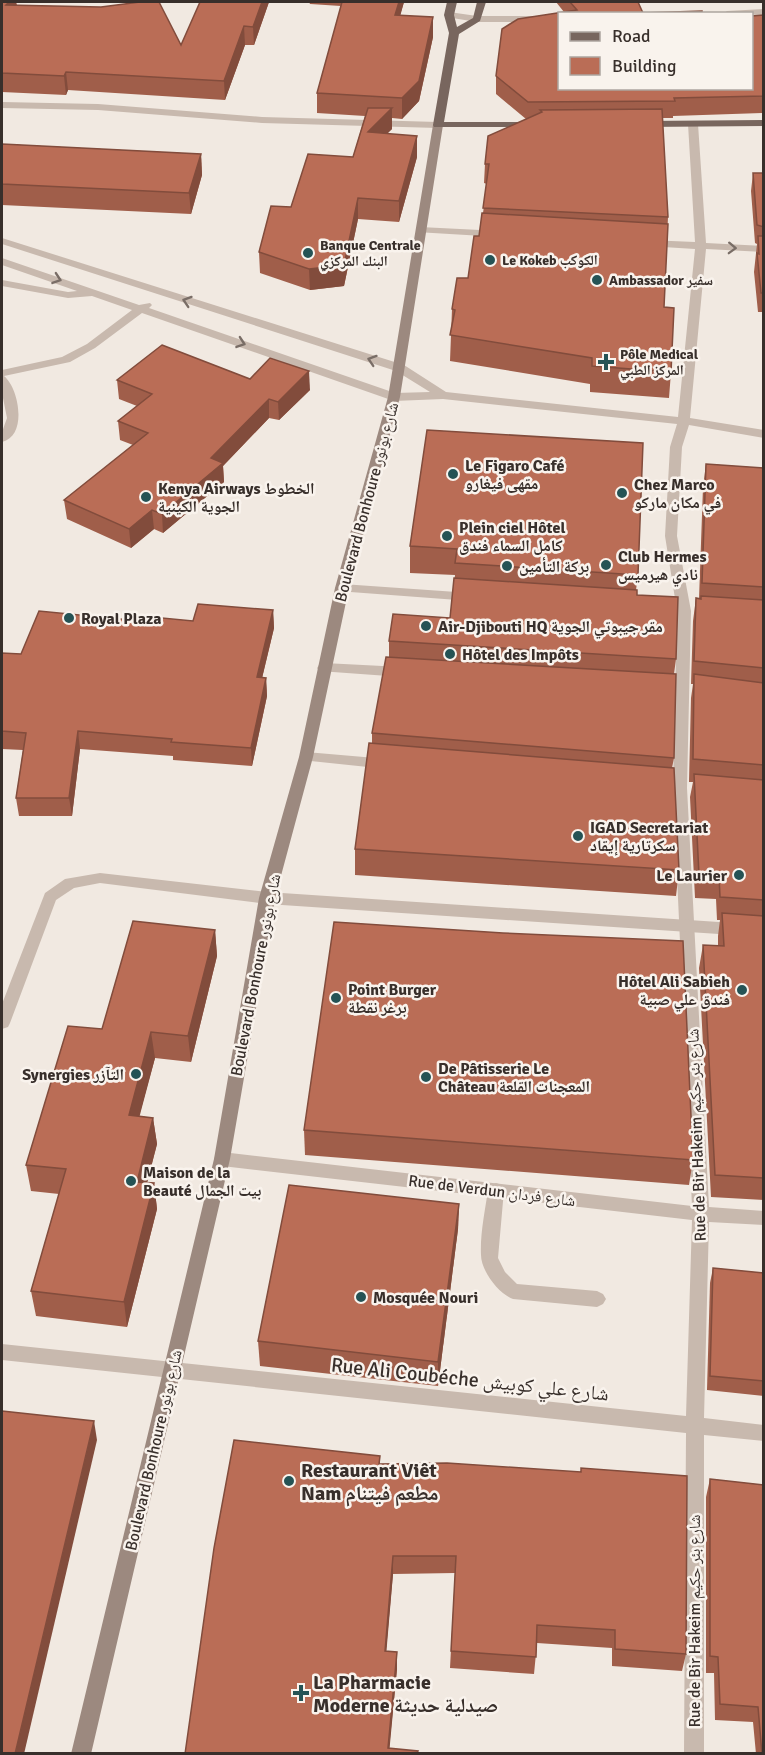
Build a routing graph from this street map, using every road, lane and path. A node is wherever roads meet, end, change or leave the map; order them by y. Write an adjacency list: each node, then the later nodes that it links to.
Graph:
1 (452, 2): 3 (main road)
2 (481, 2): 5 (main road)
3 (449, 15): 5 (street); 6 (main road)
4 (558, 19): 5 (street)
5 (477, 20): 6 (main road)
6 (454, 33): 12 (main road)
7 (2, 105): 12 (street)
8 (764, 123): 11 (main road)
9 (543, 124): 12 (main road)
10 (635, 124): 11 (main road)
11 (693, 124): 17 (street, Rue de Bir Hakeim شارع بئر حكيم)
12 (438, 125): 13 (main road, Boulevard Bonhoure شارع بونور)
13 (420, 230): 14 (street); 25 (main road, Boulevard Bonhoure شارع بونور)
14 (514, 235)
15 (2, 241): 20 (street)
16 (631, 242): 17 (street)
17 (702, 246): 18 (street, one-way to 18); 30 (street, Rue de Bir Hakeim شارع بئر حكيم)
18 (764, 249)
19 (2, 261): 22 (street, one-way to 22)
20 (122, 280): 22 (street); 23 (street)
21 (2, 283): 22 (street)
22 (95, 292): 24 (street)
23 (163, 293): 24 (street); 25 (street, one-way to 23)
24 (141, 309): 26 (street); 29 (street, one-way to 29)
25 (400, 368): 28 (street); 29 (main road, Boulevard Bonhoure شارع بونور)
26 (2, 374)
27 (2, 379): 32 (street)
28 (443, 394): 29 (street); 30 (street)
29 (394, 397): 33 (main road, Boulevard Bonhoure شارع بونور)
30 (684, 421): 31 (street); 40 (street, Rue de Bir Hakeim شارع بئر حكيم)
31 (764, 434)
32 (2, 438)
33 (342, 588): 34 (street); 35 (main road, Boulevard Bonhoure شارع بونور)
34 (484, 597)
35 (324, 668): 36 (street); 37 (main road, Boulevard Bonhoure شارع بونور)
36 (420, 674)
37 (306, 757): 38 (street); 39 (main road, Boulevard Bonhoure شارع بونور)
38 (400, 765)
39 (267, 898): 40 (street); 42 (street); 43 (main road, Boulevard Bonhoure شارع بونور)
40 (689, 926): 41 (street); 45 (street, Rue de Bir Hakeim شارع بئر حكيم)
41 (764, 931)
42 (2, 1023)
43 (222, 1160): 44 (street, Rue de Verdun شارع فردان); 49 (main road, Boulevard Bonhoure شارع بونور)
44 (496, 1190): 45 (street, Rue de Verdun شارع فردان); 47 (street)
45 (701, 1214): 46 (street, Rue de Verdun شارع فردان); 50 (street, Rue de Bir Hakeim شارع بئر حكيم)
46 (764, 1218)
47 (597, 1299)
48 (2, 1352): 49 (street, Rue Ali Coubéche شارع علي كوبيش)
49 (171, 1369): 50 (street, Rue Ali Coubéche شارع علي كوبيش); 52 (main road, Boulevard Bonhoure شارع بونور)
50 (694, 1425): 51 (street, Rue Ali Coubéche شارع علي كوبيش); 53 (street, Rue de Bir Hakeim شارع بئر حكيم)
51 (764, 1433)
52 (81, 1754)
53 (694, 1754)

